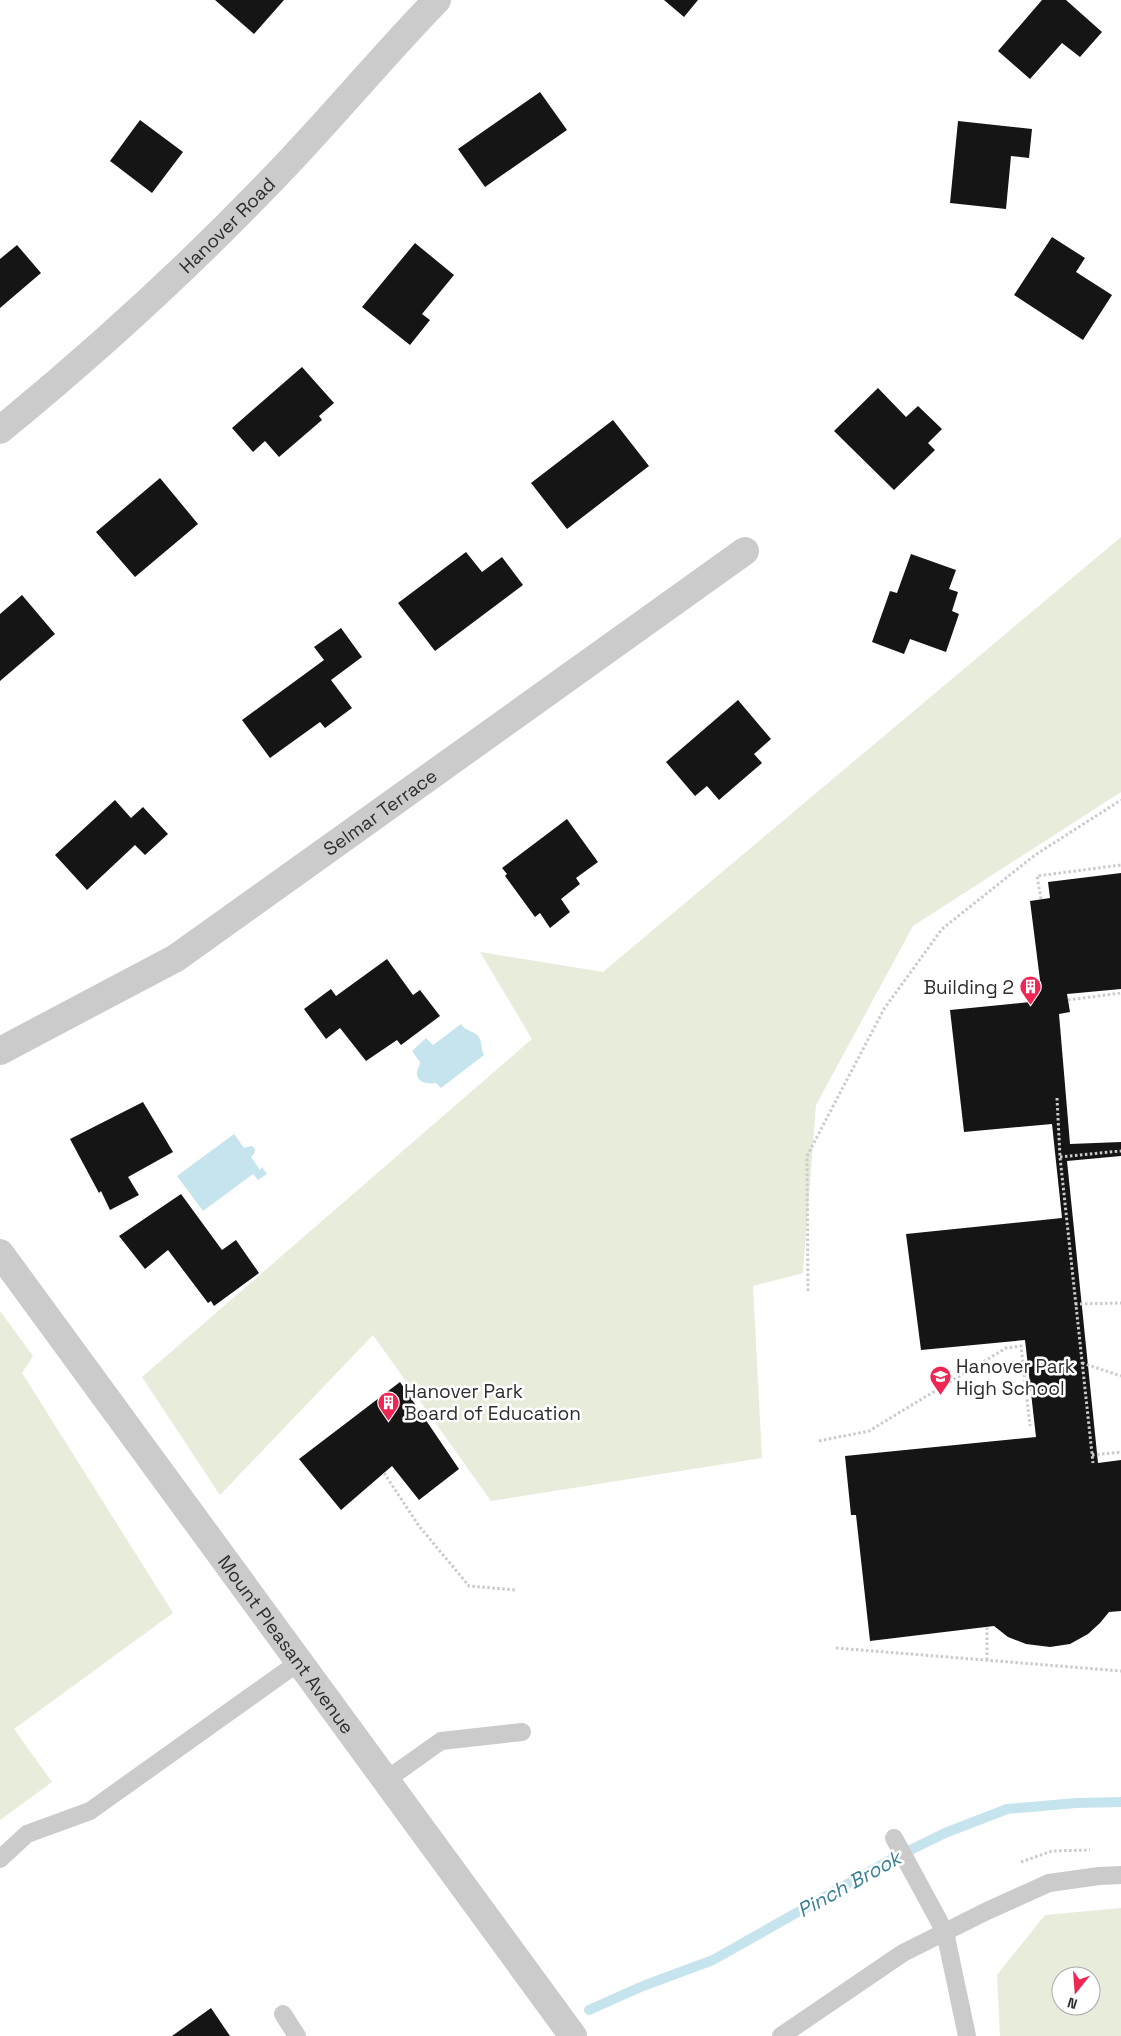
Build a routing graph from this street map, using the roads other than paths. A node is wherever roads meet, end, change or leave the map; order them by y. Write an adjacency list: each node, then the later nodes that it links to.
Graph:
1 (437, 0): 2 (street, Hanover Road)
2 (0, 430)
3 (745, 551): 4 (street, Selmar Terrace)
4 (0, 1051)
5 (0, 1253): 6 (street, Mount Pleasant Avenue)
6 (299, 1662): 8 (street, Mount Pleasant Avenue); 10 (lane)
7 (522, 1732): 8 (lane)
8 (386, 1780): 15 (street, Mount Pleasant Avenue)
9 (894, 1838): 12 (lane)
10 (0, 1859)
11 (1121, 1875): 12 (lane)
12 (945, 1932): 16 (lane); 17 (lane)
13 (283, 2014): 14 (lane)
14 (297, 2036)
15 (574, 2036)
16 (781, 2036)
17 (967, 2036)

